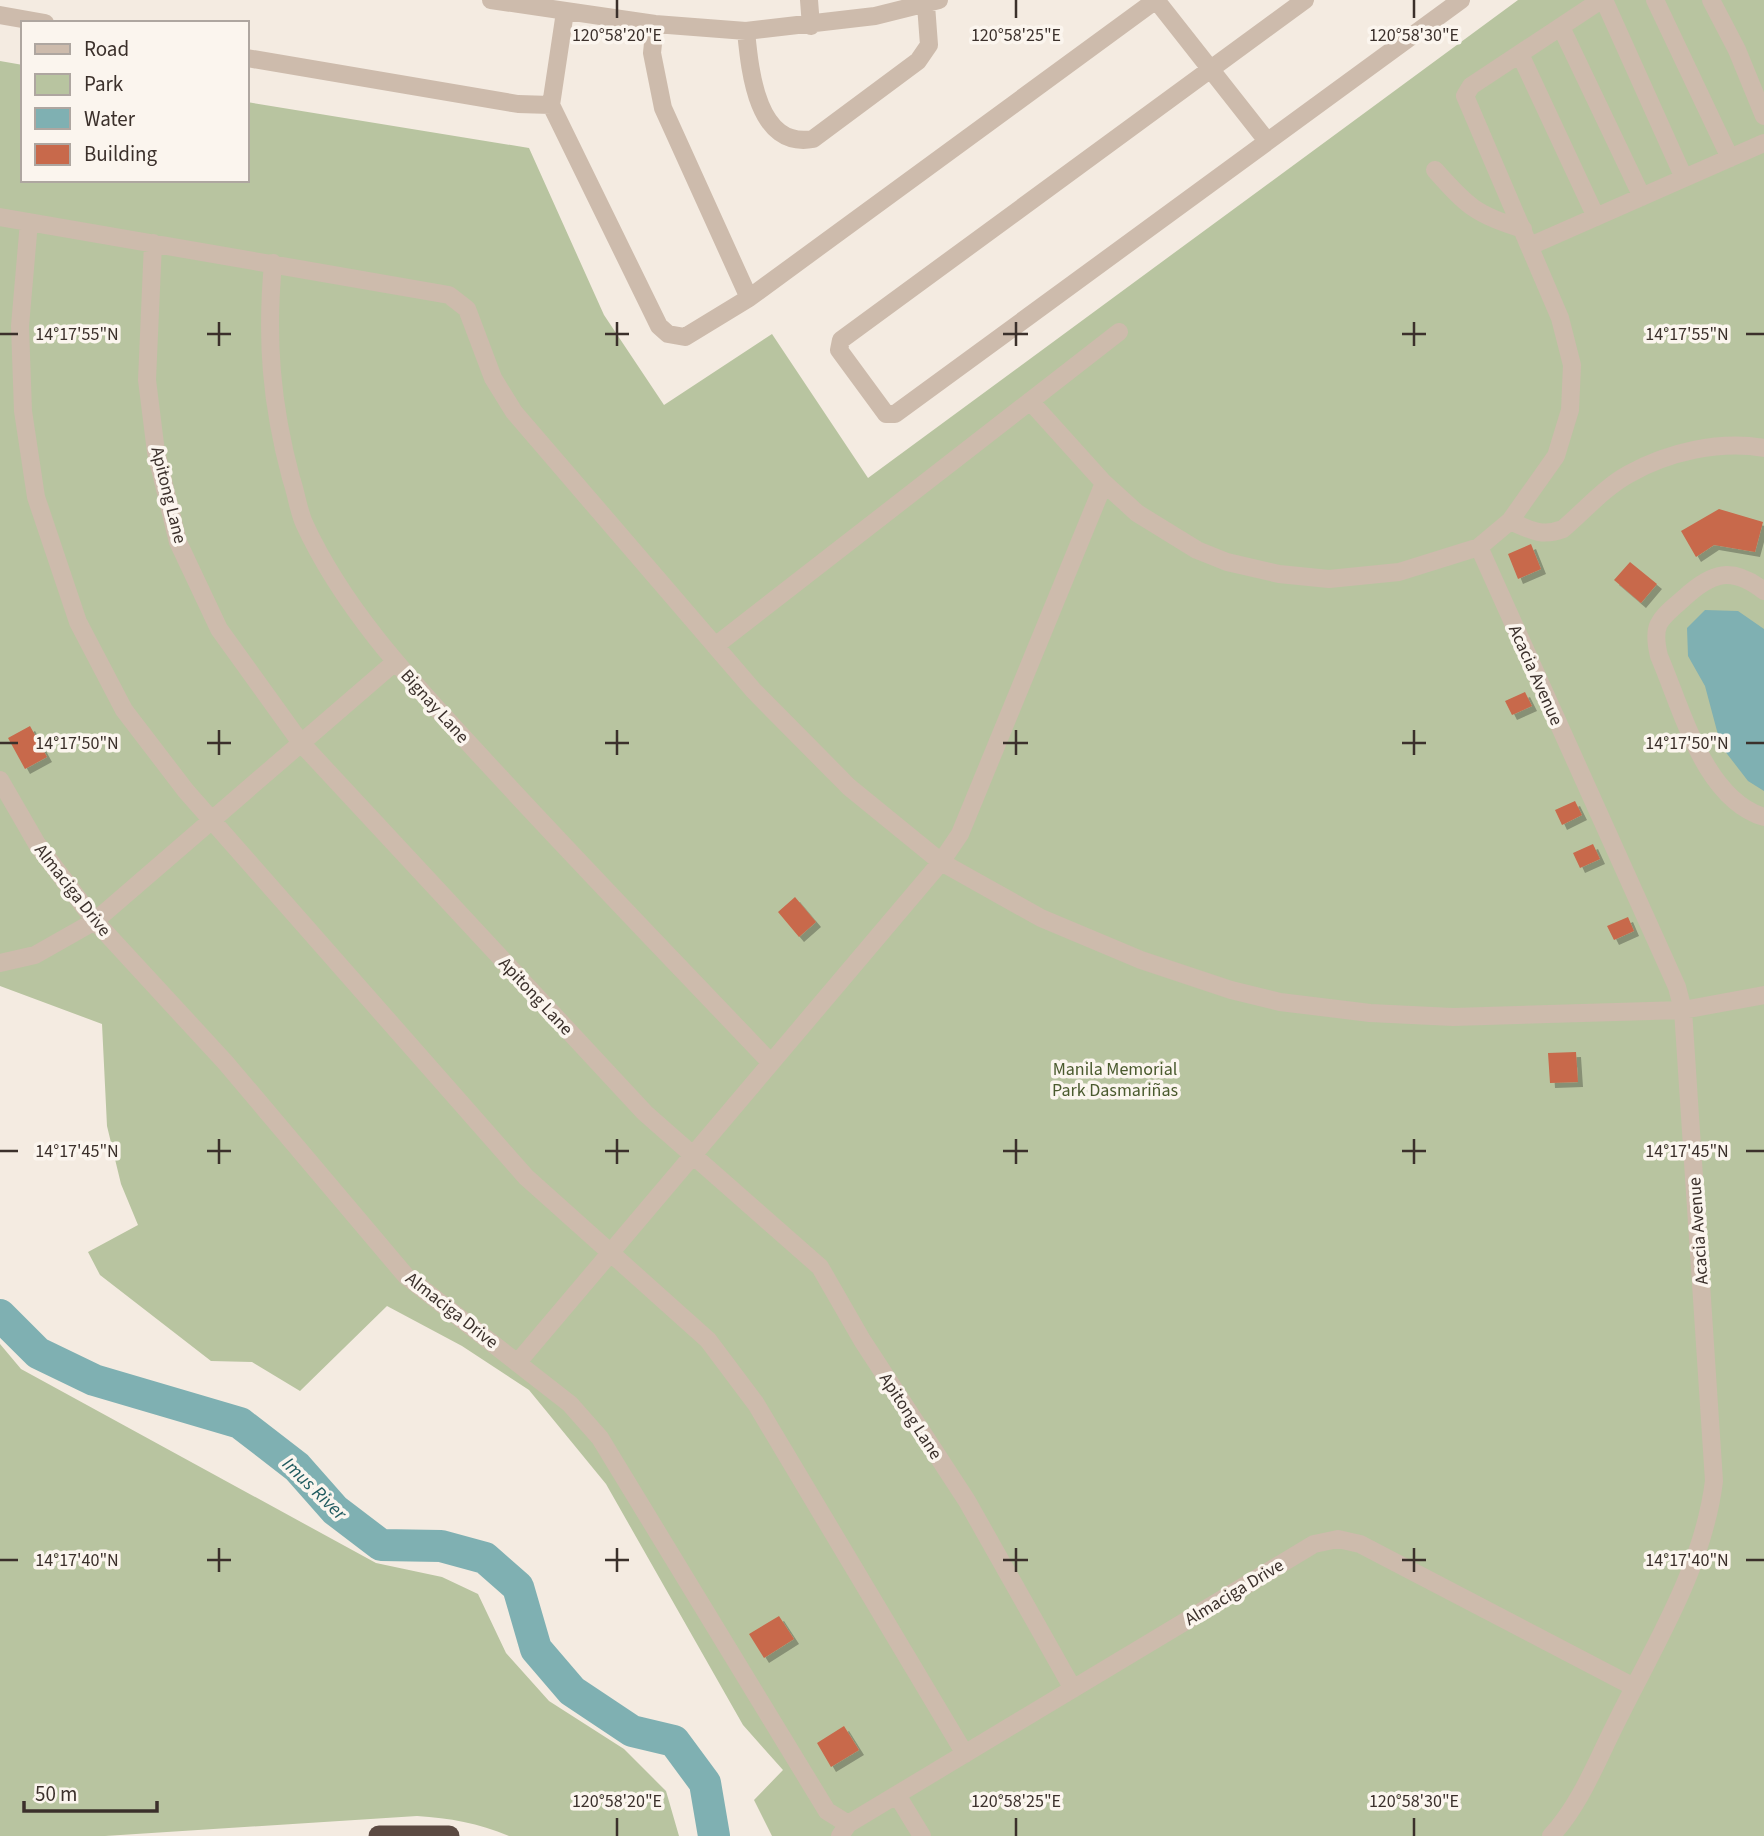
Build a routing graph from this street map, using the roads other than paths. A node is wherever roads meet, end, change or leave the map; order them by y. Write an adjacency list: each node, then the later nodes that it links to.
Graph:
1 (491, 0): 10 (street)
2 (809, 0): 14 (street)
3 (1156, 0): 19 (street); 35 (street)
4 (1305, 0): 19 (street)
5 (1461, 0): 22 (street)
6 (1602, 0): 15 (street); 26 (street)
7 (1655, 0): 24 (street)
8 (932, 2): 14 (street); 16 (street)
9 (1715, 5): 21 (street)
10 (576, 9): 13 (street); 20 (street)
11 (0, 15): 12 (street)
12 (34, 21)
13 (655, 24): 16 (street); 35 (street)
14 (811, 26): 16 (street)
15 (1561, 27): 17 (street); 27 (street)
16 (746, 32)
17 (1520, 54): 28 (street); 31 (street)
18 (248, 58): 20 (street)
19 (1210, 69): 22 (street); 22 (street)
20 (551, 105): 35 (street)
21 (1764, 116)
22 (1267, 141)
23 (1764, 143): 24 (street)
24 (1730, 158): 26 (street)
25 (1435, 170): 31 (street)
26 (1684, 178): 27 (street)
27 (1642, 197): 28 (street)
28 (1596, 217): 33 (street)
29 (0, 218): 30 (street)
30 (29, 222): 32 (street); 48 (street)
31 (1522, 229): 33 (street)
32 (153, 243): 34 (street); 45 (street, Apitong Lane)
33 (1530, 246): 40 (street)
34 (274, 263): 43 (street); 44 (street, Bignay Lane)
35 (748, 298)
36 (1119, 332): 37 (street)
37 (1030, 401): 39 (street); 43 (street)
38 (1764, 448): 40 (street)
39 (1104, 483): 41 (street); 49 (street)
40 (1510, 521): 41 (street)
41 (1479, 547): 53 (street, Acacia Avenue)
42 (1764, 591): 47 (street)
43 (715, 646): 49 (street)
44 (395, 662): 45 (street); 54 (street, Bignay Lane)
45 (301, 743): 48 (street); 55 (street, Apitong Lane)
46 (0, 779): 50 (street, Almaciga Drive)
47 (1764, 817)
48 (212, 819): 50 (street); 56 (street)
49 (941, 862): 53 (street); 54 (street)
50 (95, 921): 51 (street); 57 (street, Almaciga Drive)
51 (0, 963)
52 (1764, 995): 53 (street)
53 (1683, 1010): 58 (street, Acacia Avenue)
54 (771, 1063): 55 (street)
55 (692, 1157): 56 (street); 59 (street, Apitong Lane)
56 (611, 1253): 57 (street); 60 (street)
57 (518, 1362): 62 (street, Almaciga Drive)
58 (1634, 1687): 59 (street, Almaciga Drive); 66 (street, Acacia Avenue)
59 (1073, 1689): 60 (street, Almaciga Drive)
60 (965, 1754): 61 (street, Almaciga Drive)
61 (897, 1795): 62 (street, Almaciga Drive); 65 (street)
62 (844, 1830)
63 (379, 1836): 64 (highway)
64 (449, 1836)
65 (922, 1836)
66 (1551, 1836)

